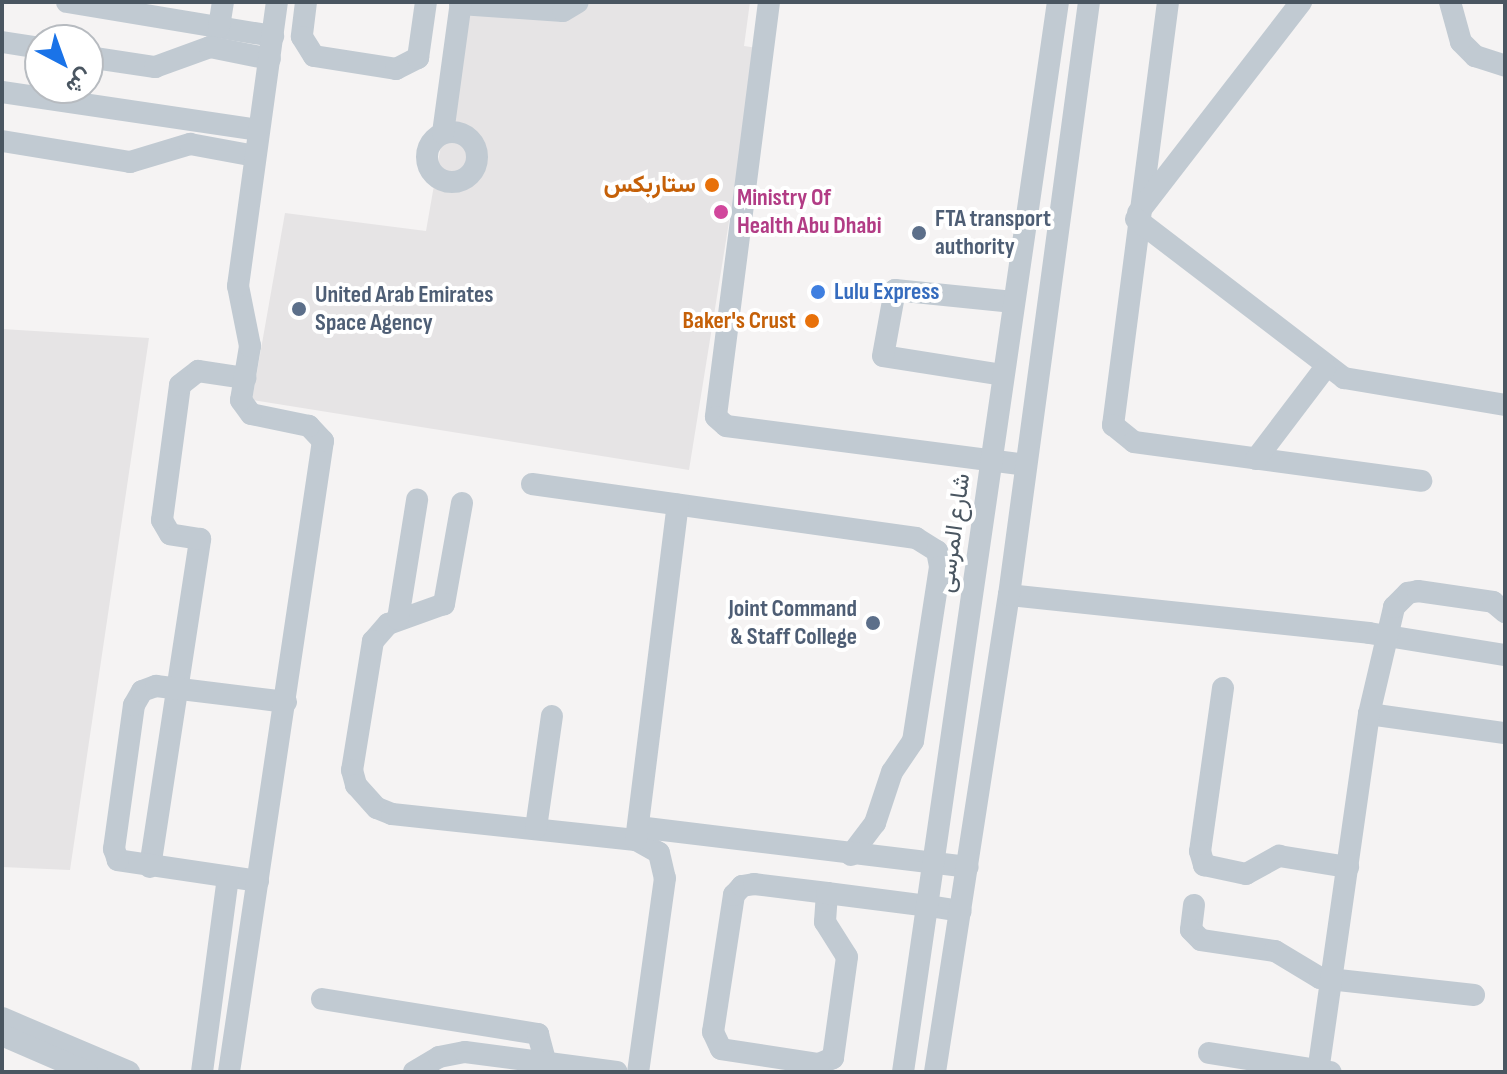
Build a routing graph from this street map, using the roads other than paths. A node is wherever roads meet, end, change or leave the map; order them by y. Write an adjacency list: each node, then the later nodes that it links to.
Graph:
1 (67, 2): 14 (street)
2 (223, 2): 14 (street)
3 (277, 2): 15 (street)
4 (306, 2): 5 (street)
5 (426, 2)
6 (578, 2): 12 (street)
7 (769, 2): 37 (street)
8 (1058, 2): 21 (street, شارع المرسى)
9 (1089, 2): 22 (street)
10 (1168, 2): 30 (street)
11 (1301, 2): 30 (street)
12 (460, 3): 25 (street)
13 (1446, 3): 20 (street)
14 (219, 27): 15 (street)
15 (273, 36): 19 (street)
16 (2, 42): 17 (street)
17 (24, 45)
18 (104, 59): 19 (street)
19 (270, 59): 24 (street)
20 (1505, 66)
21 (1048, 78): 22 (street); 28 (street, شارع المرسى)
22 (1078, 83): 29 (street)
23 (2, 92): 24 (street)
24 (258, 130): 27 (street)
25 (443, 133)
26 (2, 141): 27 (street)
27 (255, 156): 34 (street)
28 (1031, 178): 29 (street); 31 (street, شارع المرسى)
29 (1064, 184): 38 (street)
30 (1137, 216): 32 (street); 36 (street)
31 (1013, 302): 33 (street, شارع المرسى); 33 (street)
32 (1325, 368): 35 (street); 36 (street)
33 (1003, 375): 37 (street, شارع المرسى)
34 (245, 378): 52 (street); 53 (street)
35 (1505, 405)
36 (1256, 459): 39 (street)
37 (990, 460): 38 (street); 44 (street, شارع المرسى)
38 (1025, 465): 45 (street)
39 (1421, 481)
40 (532, 484): 43 (street)
41 (417, 500): 47 (street)
42 (462, 503): 47 (street)
43 (678, 505): 58 (street); 59 (street)
44 (972, 595): 50 (street); 60 (street, شارع المرسى)
45 (1009, 595): 48 (street); 50 (street)
46 (1505, 612): 48 (street)
47 (398, 619): 57 (street)
48 (1386, 636): 49 (street); 54 (street)
49 (1504, 649)
50 (995, 686): 62 (street)
51 (1223, 688): 63 (street)
52 (177, 689): 53 (street); 61 (street); 61 (street)
53 (286, 702): 65 (street)
54 (1369, 714): 56 (street); 63 (street)
55 (552, 716): 57 (street)
56 (1505, 733)
57 (536, 828): 58 (street)
58 (637, 834): 59 (street); 84 (street)
59 (851, 855): 60 (street)
60 (934, 863): 62 (street); 68 (street, شارع المرسى)
61 (150, 867): 64 (street)
62 (968, 867): 69 (street)
63 (1348, 867): 70 (street)
64 (228, 877): 65 (street); 80 (street)
65 (258, 881): 81 (street)
66 (827, 893): 66 (street); 68 (street)
67 (1194, 905): 70 (street)
68 (929, 906): 69 (street); 85 (street, شارع المرسى)
69 (961, 911): 86 (street)
70 (1331, 980): 71 (street); 78 (street)
71 (1474, 995)
72 (322, 999): 77 (street)
73 (2, 1018): 76 (street)
74 (2, 1035): 76 (street)
75 (1209, 1053): 78 (street)
76 (81, 1063): 79 (street)
77 (546, 1063): 82 (street); 83 (street)
78 (1322, 1071)
79 (129, 1072)
80 (202, 1072)
81 (229, 1072)
82 (414, 1072)
83 (617, 1072)
84 (638, 1072)
85 (903, 1072)
86 (935, 1072)

